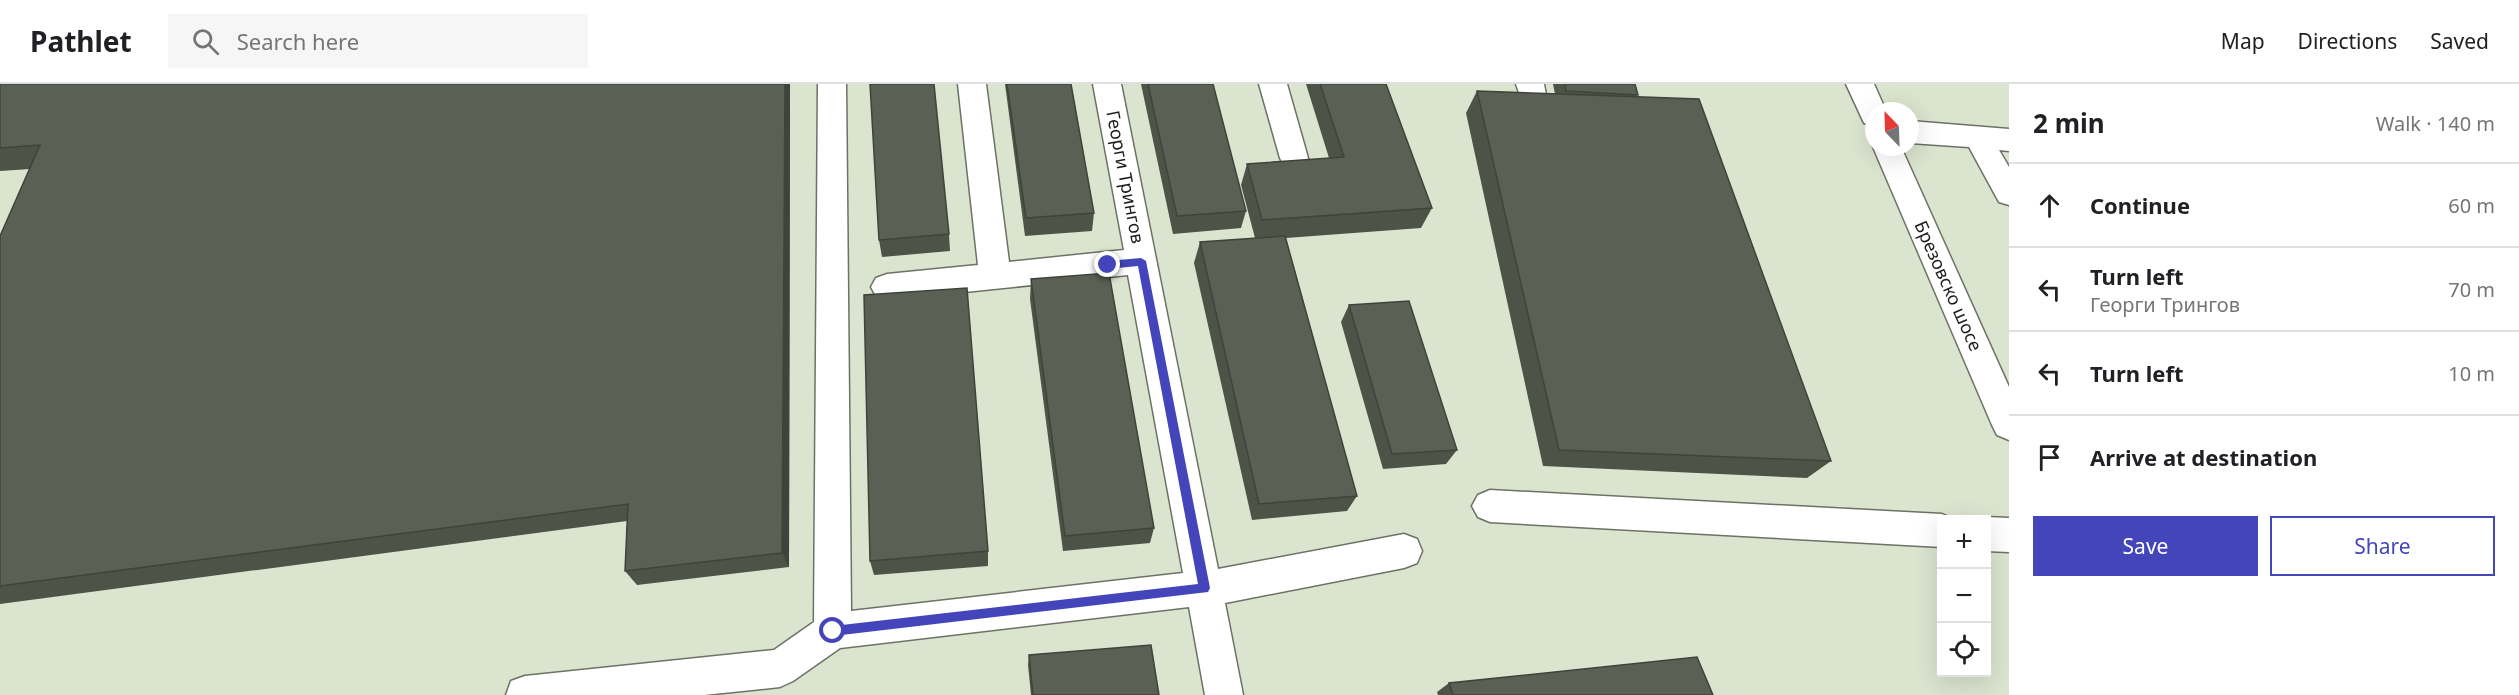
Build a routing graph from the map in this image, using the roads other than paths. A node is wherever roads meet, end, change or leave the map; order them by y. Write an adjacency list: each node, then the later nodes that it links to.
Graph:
1 (832, 84): 23 (street)
2 (972, 84): 14 (street)
3 (1107, 84): 13 (street, Георги Трингов)
4 (1272, 84): 11 (street)
5 (1860, 84): 6 (street)
6 (1868, 102)
7 (1919, 133): 8 (street)
8 (1978, 138): 9 (street); 12 (street)
9 (2009, 140)
10 (1891, 156): 16 (street, Брезовско шосе)
11 (1294, 158)
12 (2009, 194)
13 (1141, 261): 14 (street); 22 (street, Георги Трингов)
14 (995, 276): 15 (street)
15 (887, 286)
16 (2009, 425)
17 (1490, 506): 18 (street)
18 (1937, 531)
19 (1991, 534): 20 (street)
20 (2009, 535)
21 (1404, 551): 22 (street)
22 (1204, 588): 23 (street); 25 (street, Георги Трингов)
23 (833, 631): 24 (street)
24 (525, 695)
25 (1224, 695)

